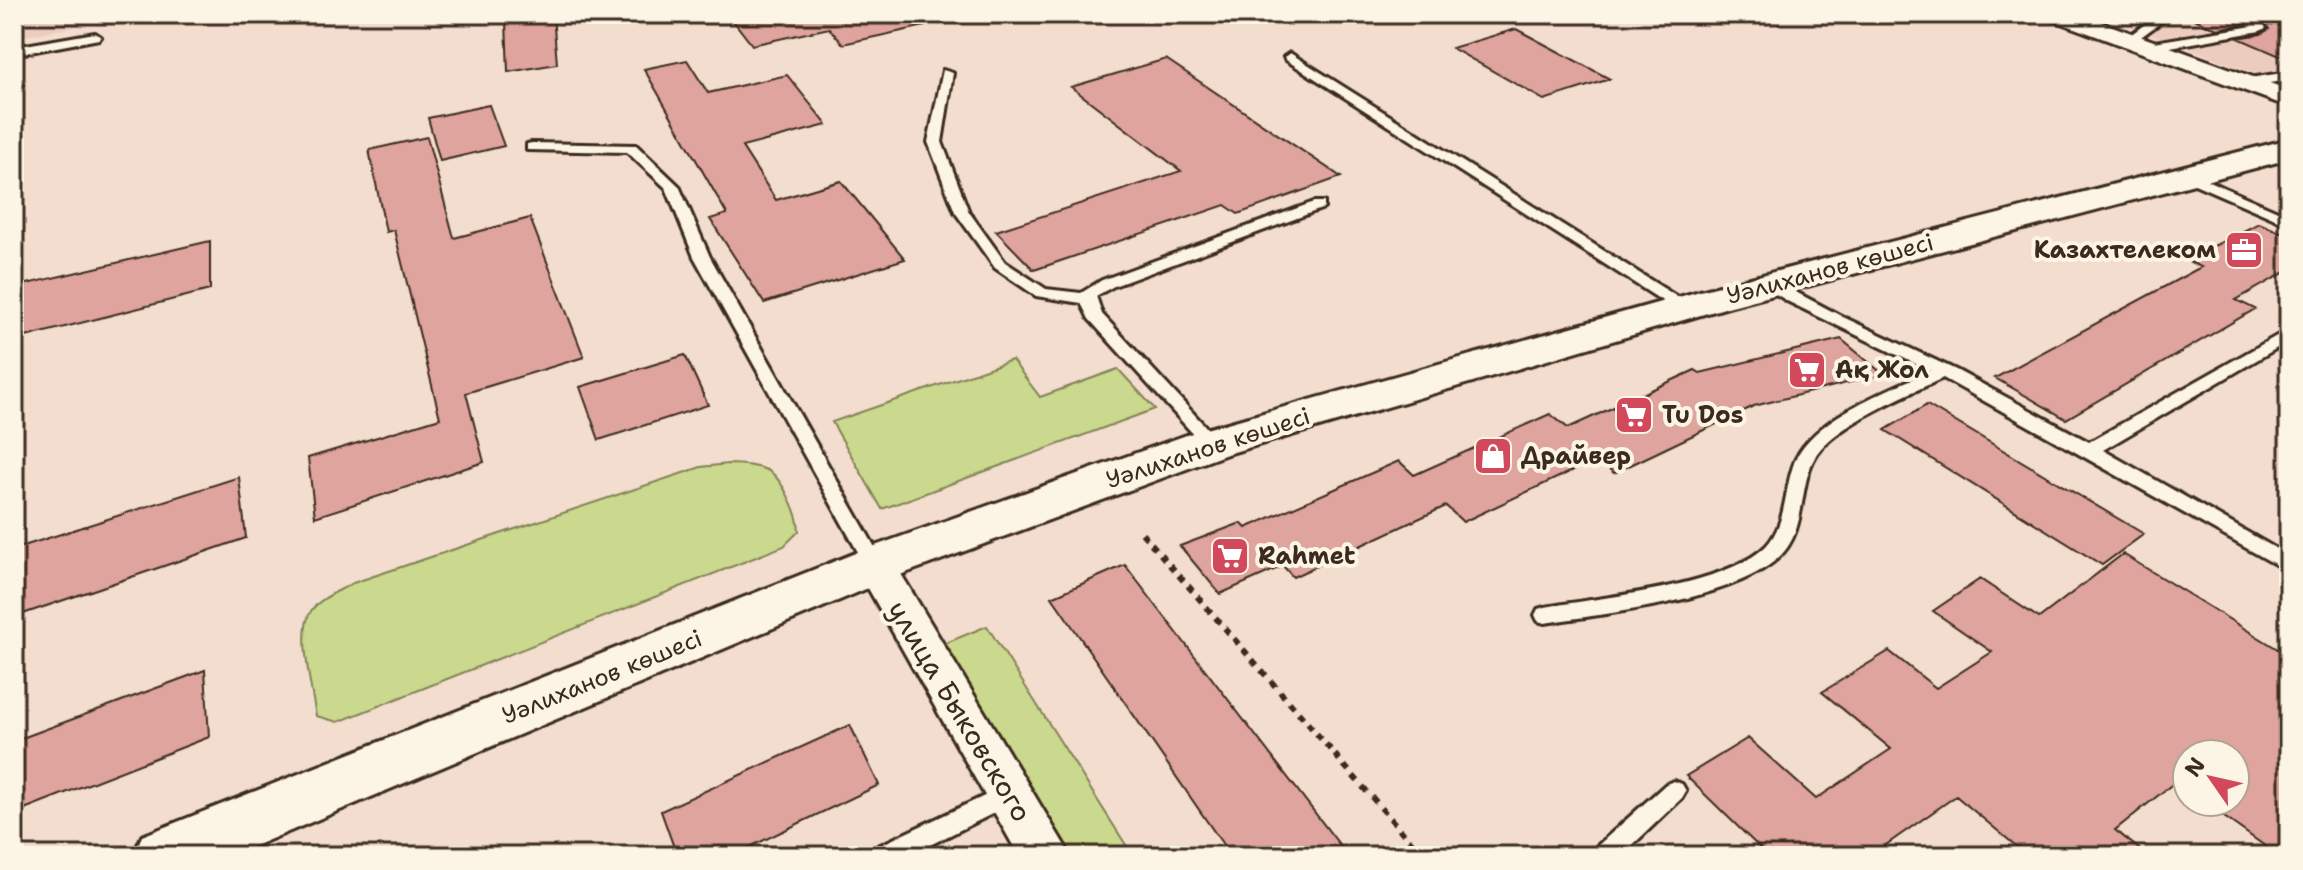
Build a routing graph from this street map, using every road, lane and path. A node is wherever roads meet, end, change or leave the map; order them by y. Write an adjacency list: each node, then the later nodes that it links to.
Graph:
1 (2058, 14): 5 (street)
2 (2166, 14): 5 (lane)
3 (2240, 14): 5 (lane)
4 (95, 37): 6 (lane)
5 (2139, 44): 10 (street)
6 (14, 51)
7 (1290, 57): 19 (lane)
8 (947, 73): 18 (lane)
9 (2289, 76): 10 (lane)
10 (2243, 83): 11 (street)
11 (2289, 99)
12 (532, 147): 26 (lane)
13 (2289, 149): 14 (highway, Уәлиханов көшесі)
14 (2188, 176): 16 (lane); 17 (highway, Уәлиханов көшесі)
15 (1319, 205): 18 (lane)
16 (2289, 221)
17 (1771, 284): 19 (highway, Уәлиханов көшесі); 21 (lane)
18 (1087, 299): 22 (lane)
19 (1684, 308): 22 (highway, Уәлиханов көшесі)
20 (2289, 334): 23 (lane)
21 (1943, 371): 23 (lane); 27 (lane)
22 (1211, 443): 26 (highway, Уәлиханов көшесі)
23 (2091, 449): 25 (lane)
24 (1142, 533): 33 (path)
25 (2284, 556)
26 (875, 565): 29 (street, улица Быковского); 30 (highway, Уәлиханов көшесі)
27 (1545, 615)
28 (1674, 791): 34 (lane)
29 (1010, 794): 31 (lane); 32 (street, улица Быковского)
30 (163, 856)
31 (883, 856)
32 (1046, 856)
33 (1423, 856)
34 (1604, 856)

